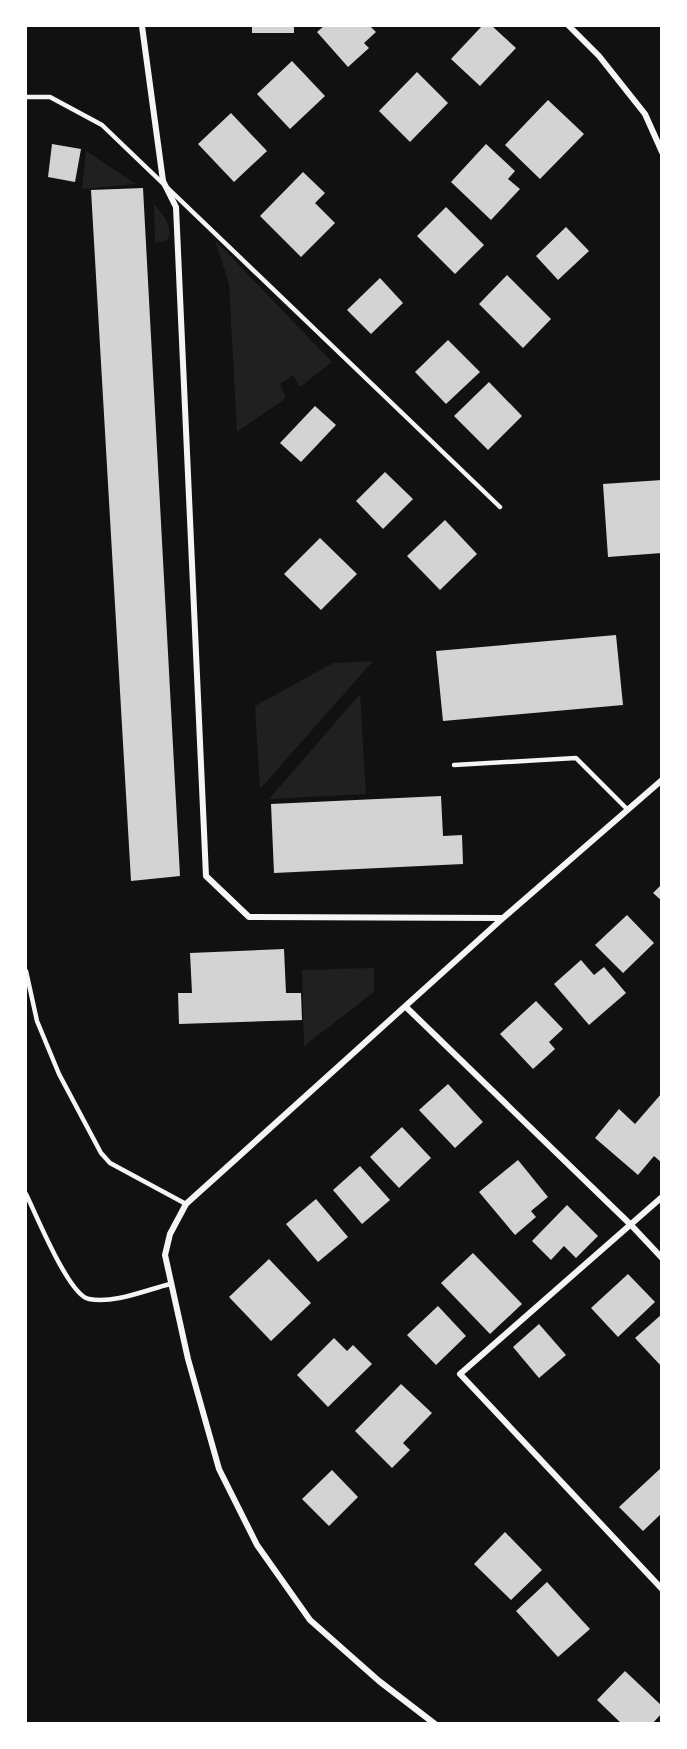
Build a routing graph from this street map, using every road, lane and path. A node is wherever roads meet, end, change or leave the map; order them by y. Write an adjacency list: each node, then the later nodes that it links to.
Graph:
1 (142, 26): 5 (street)
2 (569, 26): 4 (street)
3 (26, 97): 5 (lane)
4 (662, 152)
5 (163, 181): 6 (lane); 10 (street)
6 (500, 507)
7 (454, 765): 9 (lane)
8 (662, 780): 9 (street)
9 (627, 809): 10 (street)
10 (503, 918): 12 (street)
11 (26, 971): 15 (lane)
12 (406, 1007): 15 (street); 16 (street)
13 (26, 1194): 18 (lane)
14 (662, 1197): 16 (street)
15 (186, 1204): 18 (street)
16 (631, 1225): 17 (street); 19 (street)
17 (662, 1258)
18 (170, 1284): 20 (street)
19 (662, 1589)
20 (435, 1724)

